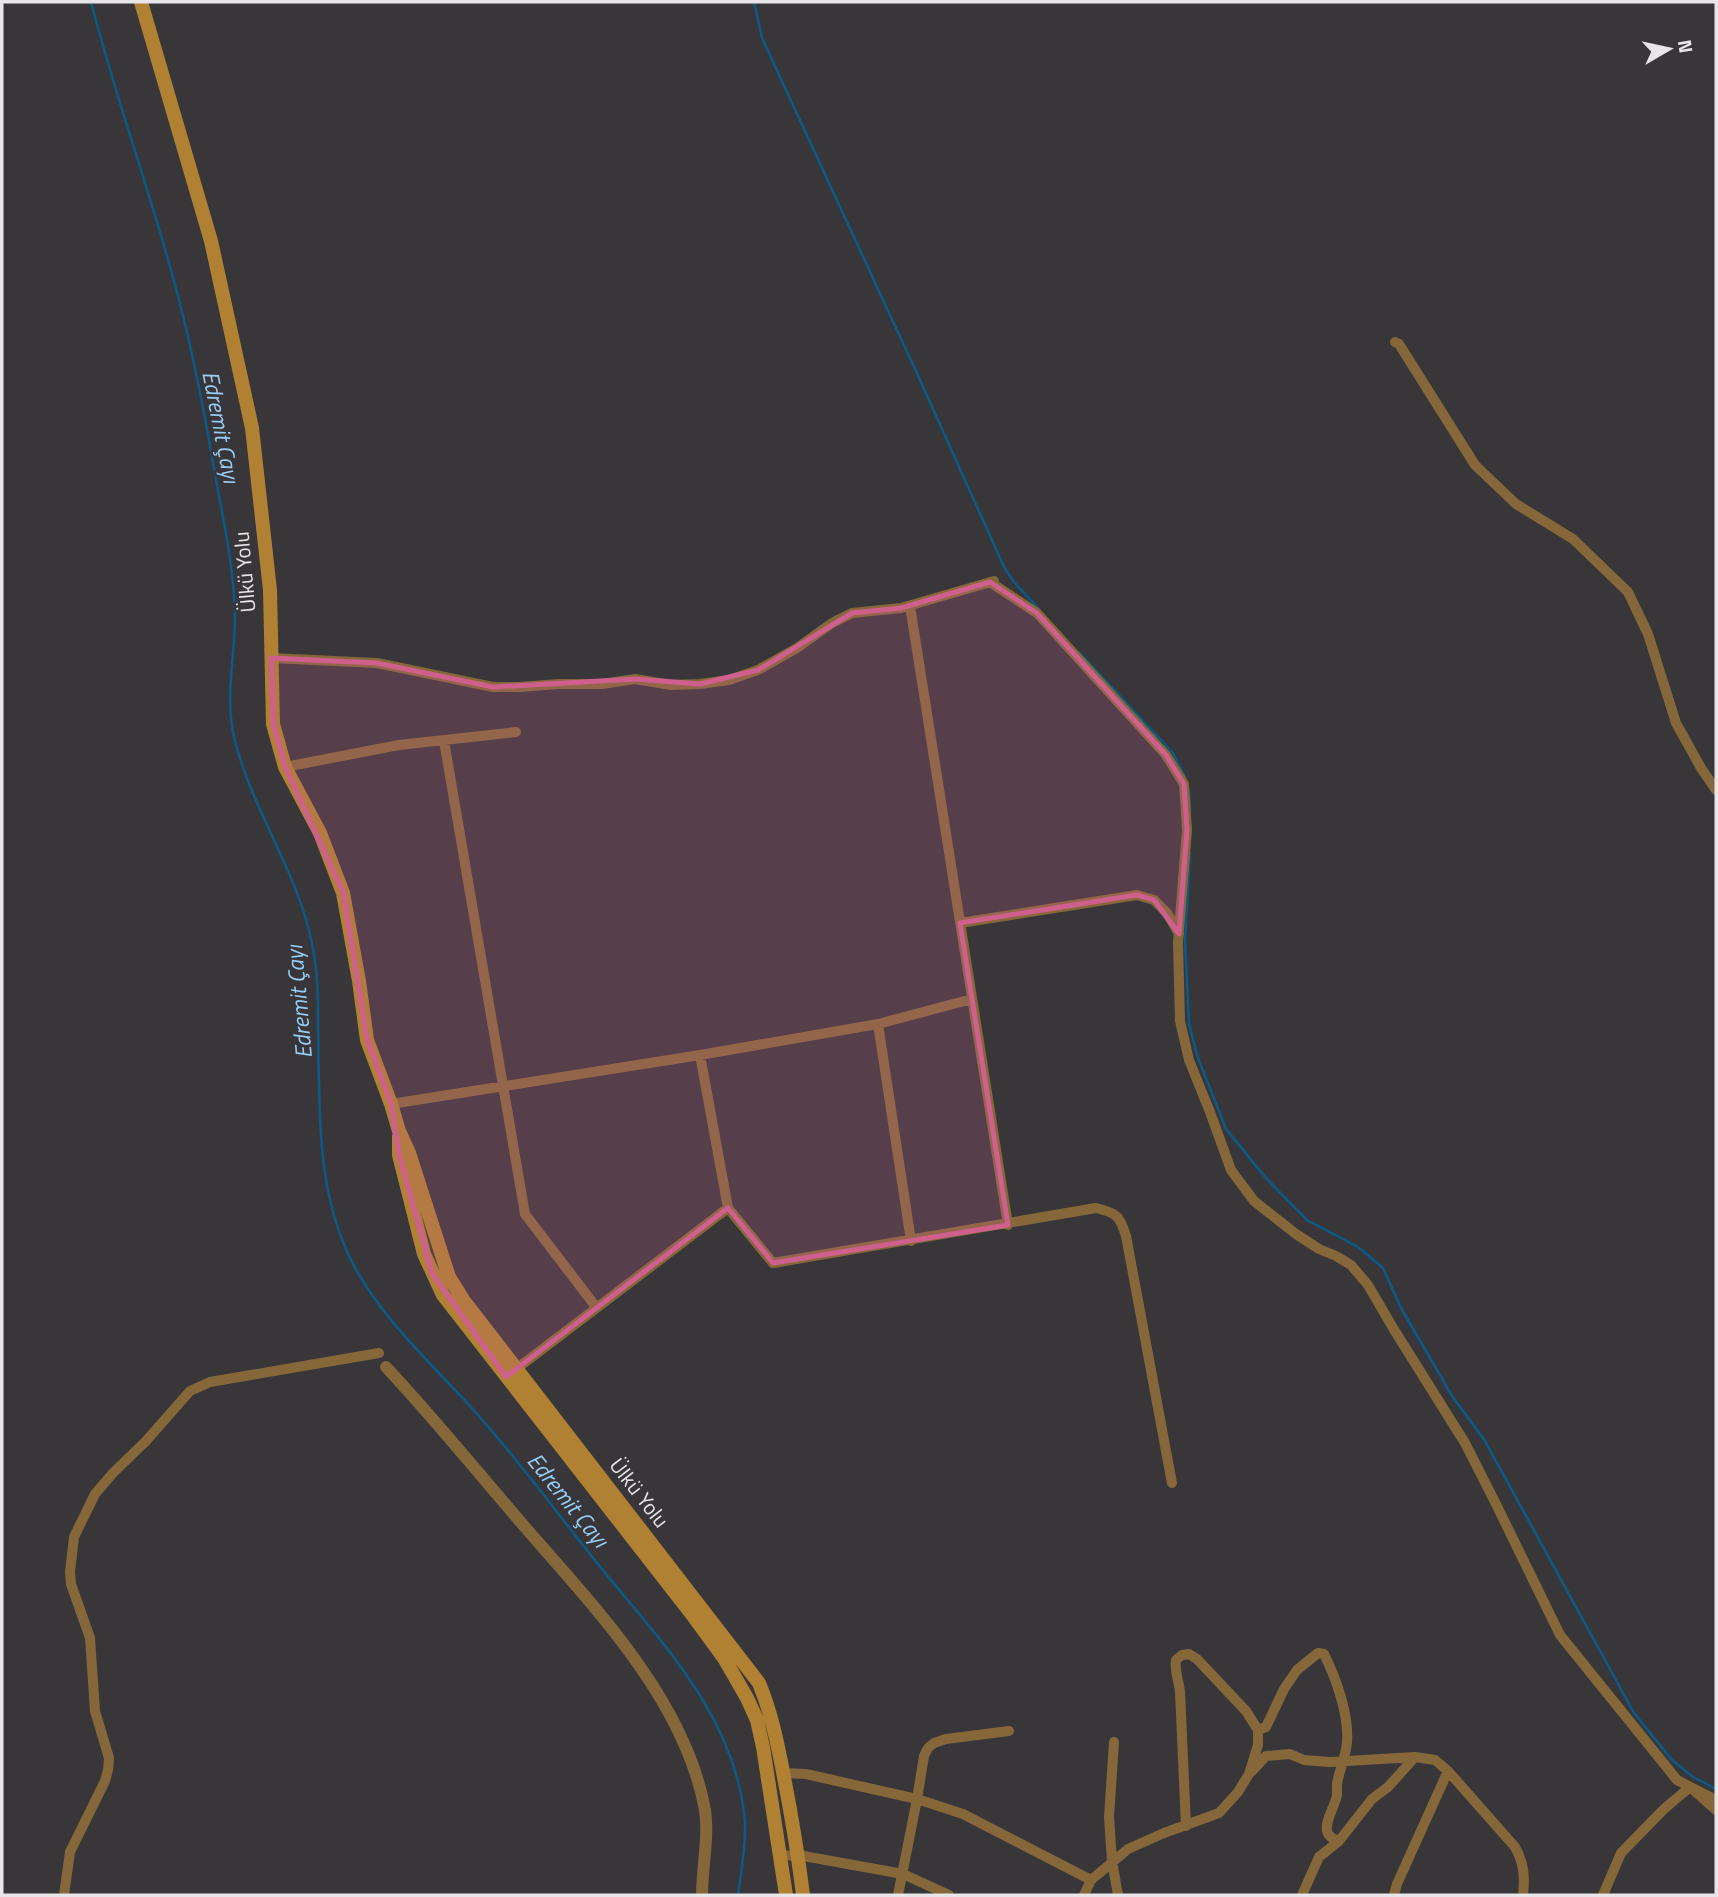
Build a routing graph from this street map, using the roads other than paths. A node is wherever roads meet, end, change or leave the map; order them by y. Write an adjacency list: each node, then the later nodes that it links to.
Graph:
1 (141, 2): 4 (main road, Ülkü Yolu)
2 (1395, 342): 8 (street)
3 (910, 606): 4 (street); 9 (street); 10 (street)
4 (271, 658): 7 (main road, Ülkü Yolu)
5 (516, 732): 6 (street)
6 (444, 741): 7 (street); 14 (street)
7 (285, 767): 15 (main road, Ülkü Yolu)
8 (1716, 790)
9 (960, 923): 10 (street); 11 (street)
10 (1179, 934): 32 (street)
11 (972, 999): 12 (street); 17 (street)
12 (878, 1024): 13 (street); 18 (street)
13 (700, 1055): 14 (street); 16 (street)
14 (502, 1085): 15 (street); 19 (street)
15 (391, 1104): 22 (main road, Ülkü Yolu)
16 (728, 1208): 18 (street); 19 (street)
17 (1008, 1225): 18 (street); 23 (street)
18 (911, 1241)
19 (596, 1307): 22 (street)
20 (379, 1353): 43 (street)
21 (386, 1367): 44 (street)
22 (511, 1373): 30 (main road, Ülkü Yolu); 39 (main road, Ülkü Yolu)
23 (1172, 1483)
24 (1258, 1730): 28 (street); 31 (street); 36 (street)
25 (1009, 1731): 33 (street)
26 (1114, 1742): 40 (street)
27 (1415, 1757): 28 (street); 29 (street); 37 (street)
28 (1345, 1761): 31 (street); 37 (street)
29 (1448, 1771): 52 (street); 53 (street)
30 (783, 1773): 33 (street); 38 (main road, Ülkü Yolu)
31 (1249, 1774): 36 (street)
32 (1690, 1787): 34 (street); 35 (street); 54 (street)
33 (918, 1799): 41 (street); 42 (street)
34 (1716, 1800)
35 (1716, 1810)
36 (1186, 1826): 40 (street)
37 (1339, 1841): 51 (street)
38 (798, 1855): 39 (street); 41 (street); 46 (main road, Ülkü Yolu)
39 (780, 1856): 45 (main road, Ülkü Yolu)
40 (1112, 1861): 42 (street); 50 (street)
41 (903, 1874): 47 (street); 48 (street)
42 (1091, 1880): 49 (street)
43 (64, 1895)
44 (702, 1895)
45 (786, 1895)
46 (803, 1895)
47 (898, 1895)
48 (949, 1895)
49 (1084, 1895)
50 (1118, 1895)
51 (1302, 1895)
52 (1394, 1895)
53 (1523, 1895)
54 (1603, 1895)

